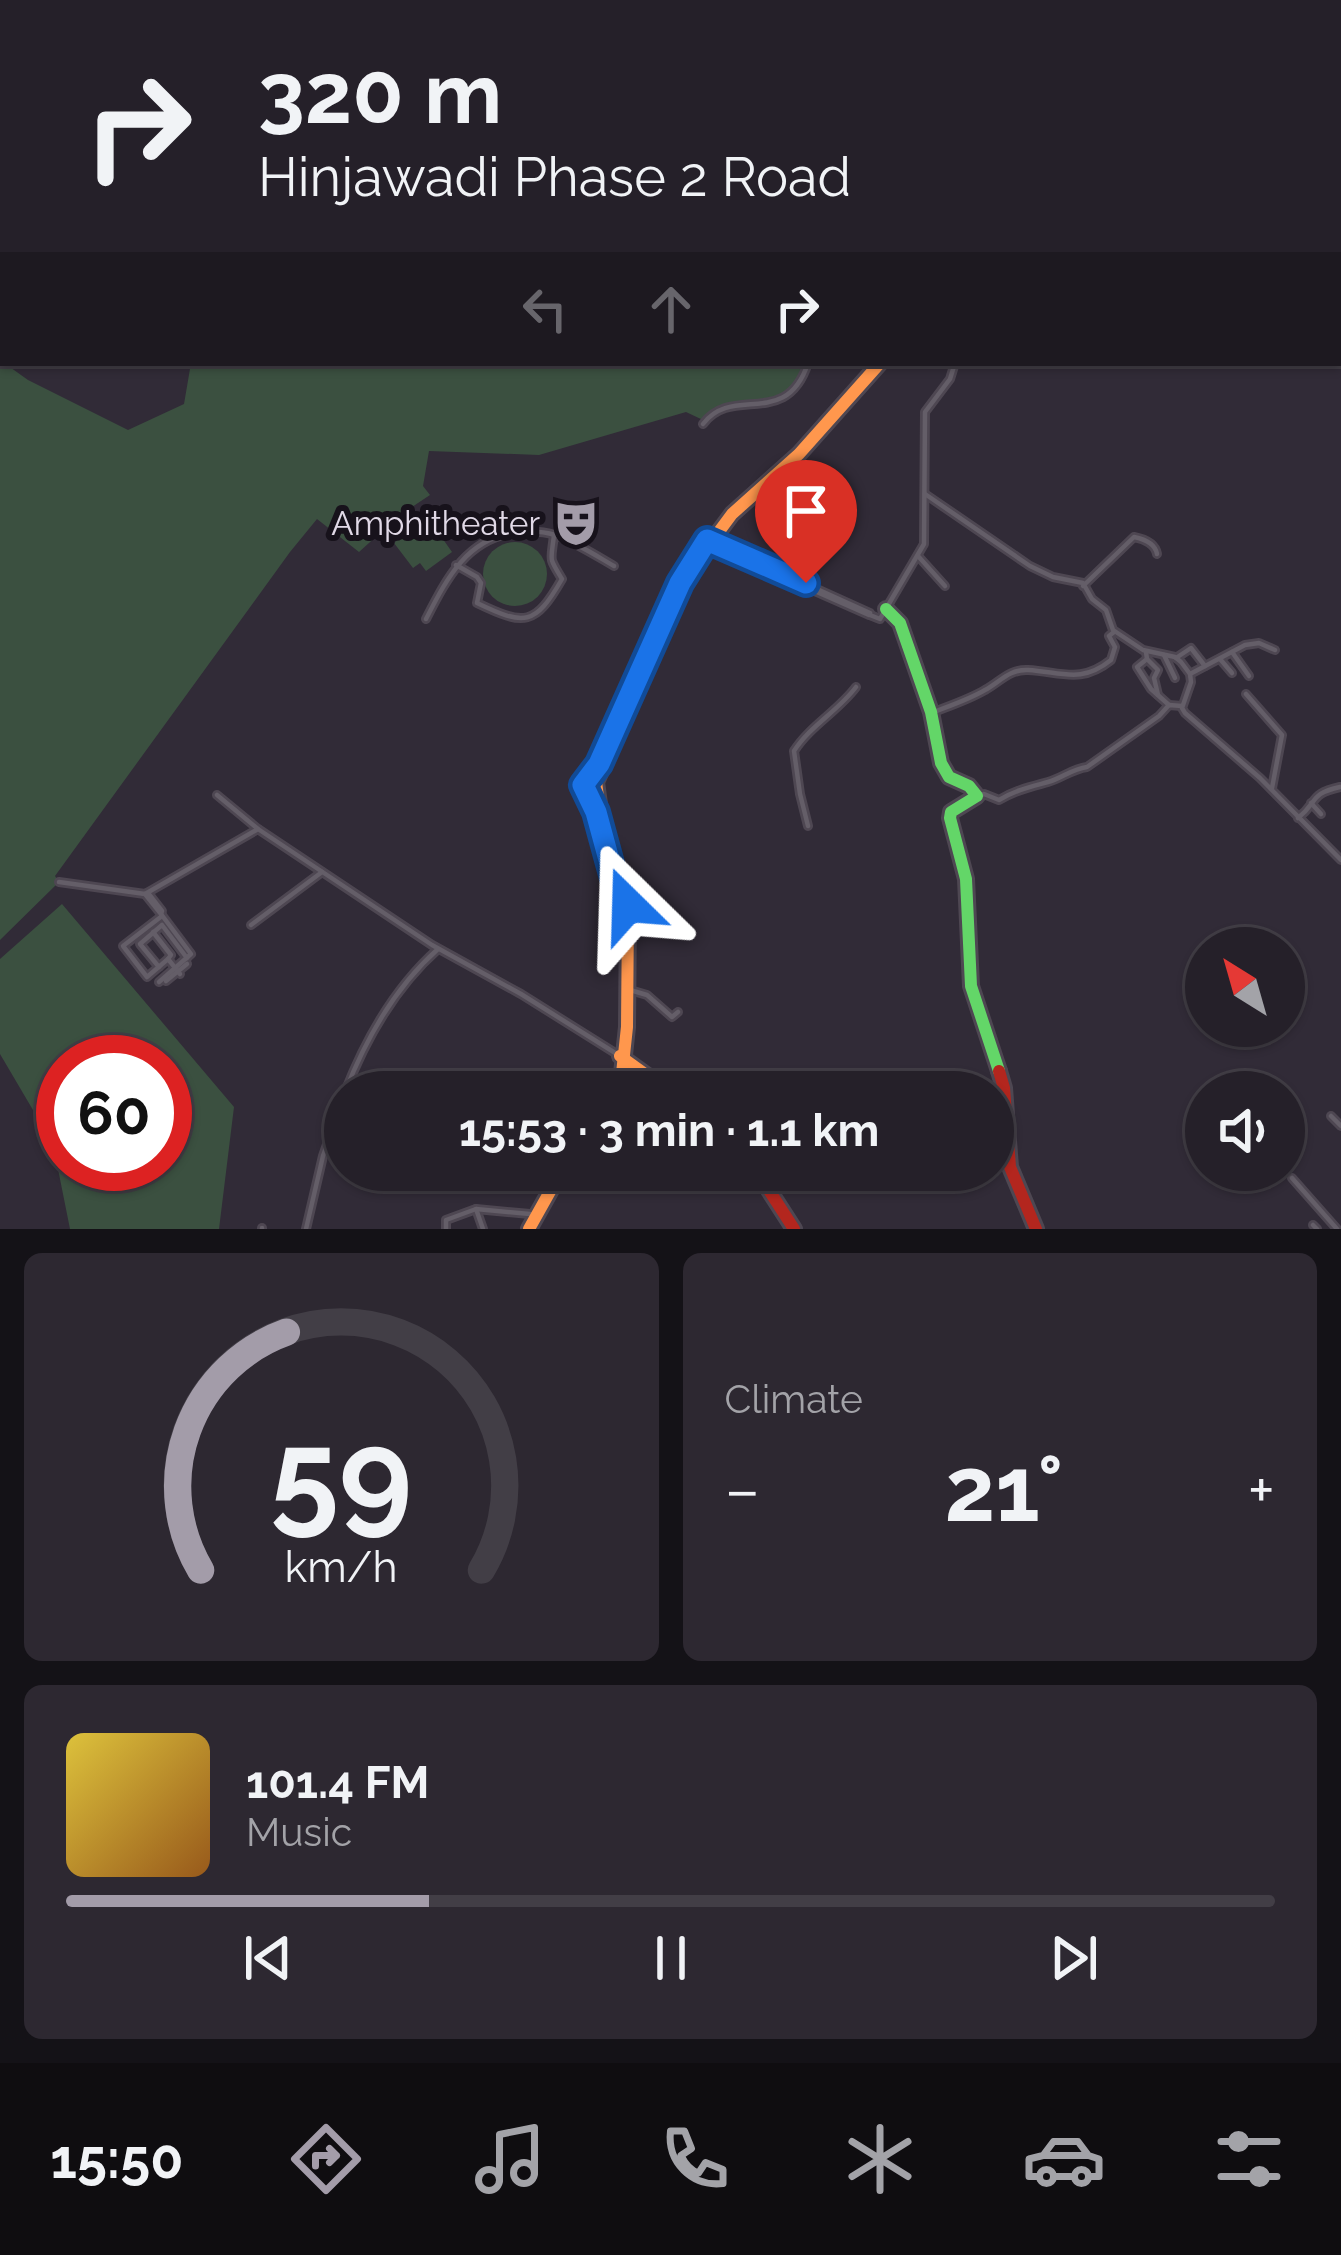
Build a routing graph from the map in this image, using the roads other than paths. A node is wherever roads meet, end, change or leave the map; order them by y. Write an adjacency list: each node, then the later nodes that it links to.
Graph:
1 (807, 366): 4 (street)
2 (874, 366): 7 (main road)
3 (954, 366): 5 (street)
4 (703, 424)
5 (925, 494): 9 (street); 13 (street)
6 (554, 535): 10 (street); 10 (street); 11 (street)
7 (708, 542): 14 (street); 47 (main road)
8 (1157, 554): 13 (street)
9 (917, 556): 12 (street); 14 (street)
10 (456, 565): 15 (street)
11 (614, 566)
12 (945, 586)
13 (1083, 586): 16 (street)
14 (886, 609): 32 (main road)
15 (426, 619)
16 (1116, 632): 19 (street); 32 (street)
17 (1275, 650): 18 (street)
18 (1232, 652): 22 (street); 26 (street)
19 (1147, 655): 20 (street); 29 (street); 29 (street)
20 (1164, 655): 21 (street); 25 (street)
21 (1176, 658): 23 (street); 25 (street)
22 (1220, 659): 23 (street); 24 (street)
23 (1205, 666): 25 (street)
24 (1232, 673)
25 (1189, 674): 31 (street)
26 (1250, 676)
27 (856, 687): 40 (street)
28 (1246, 694): 34 (street)
29 (1159, 696): 30 (street)
30 (1169, 705): 31 (street); 36 (street)
31 (1182, 706): 34 (street)
32 (931, 713): 36 (main road)
33 (1340, 787): 37 (street)
34 (1271, 791): 39 (street)
35 (217, 795): 41 (street)
36 (976, 796): 78 (main road)
37 (1311, 803): 38 (street); 39 (street)
38 (1321, 814)
39 (1298, 818): 42 (street)
40 (808, 826)
41 (258, 829): 43 (street); 45 (street)
42 (1341, 860)
43 (322, 872): 48 (street); 53 (street)
44 (59, 882): 45 (street)
45 (146, 893): 46 (street)
46 (162, 915): 50 (street); 51 (street)
47 (626, 915): 58 (main road); 60 (main road)
48 (251, 925)
49 (153, 932): 51 (street); 52 (street); 54 (street)
50 (138, 934): 52 (street); 55 (street)
51 (177, 940): 56 (street)
52 (143, 941): 55 (street)
53 (438, 949): 60 (street); 61 (street)
54 (168, 959): 55 (street); 56 (street)
55 (159, 967)
56 (178, 971): 57 (street)
57 (165, 979)
58 (628, 989): 59 (street); 60 (main road)
59 (679, 1012)
60 (623, 1057): 62 (main road); 63 (main road)
61 (354, 1071)
62 (621, 1071)
63 (641, 1071)
64 (1331, 1116): 65 (street)
65 (1341, 1126)
66 (324, 1153): 73 (street)
67 (545, 1191): 72 (main road)
68 (547, 1191): 76 (main road)
69 (770, 1191): 77 (main road)
70 (1303, 1191): 79 (street)
71 (476, 1209): 72 (street); 74 (street); 75 (street)
72 (530, 1214): 76 (main road)
73 (306, 1229)
74 (446, 1229)
75 (483, 1229)
76 (526, 1229)
77 (794, 1229)
78 (1036, 1229)
79 (1336, 1229)

